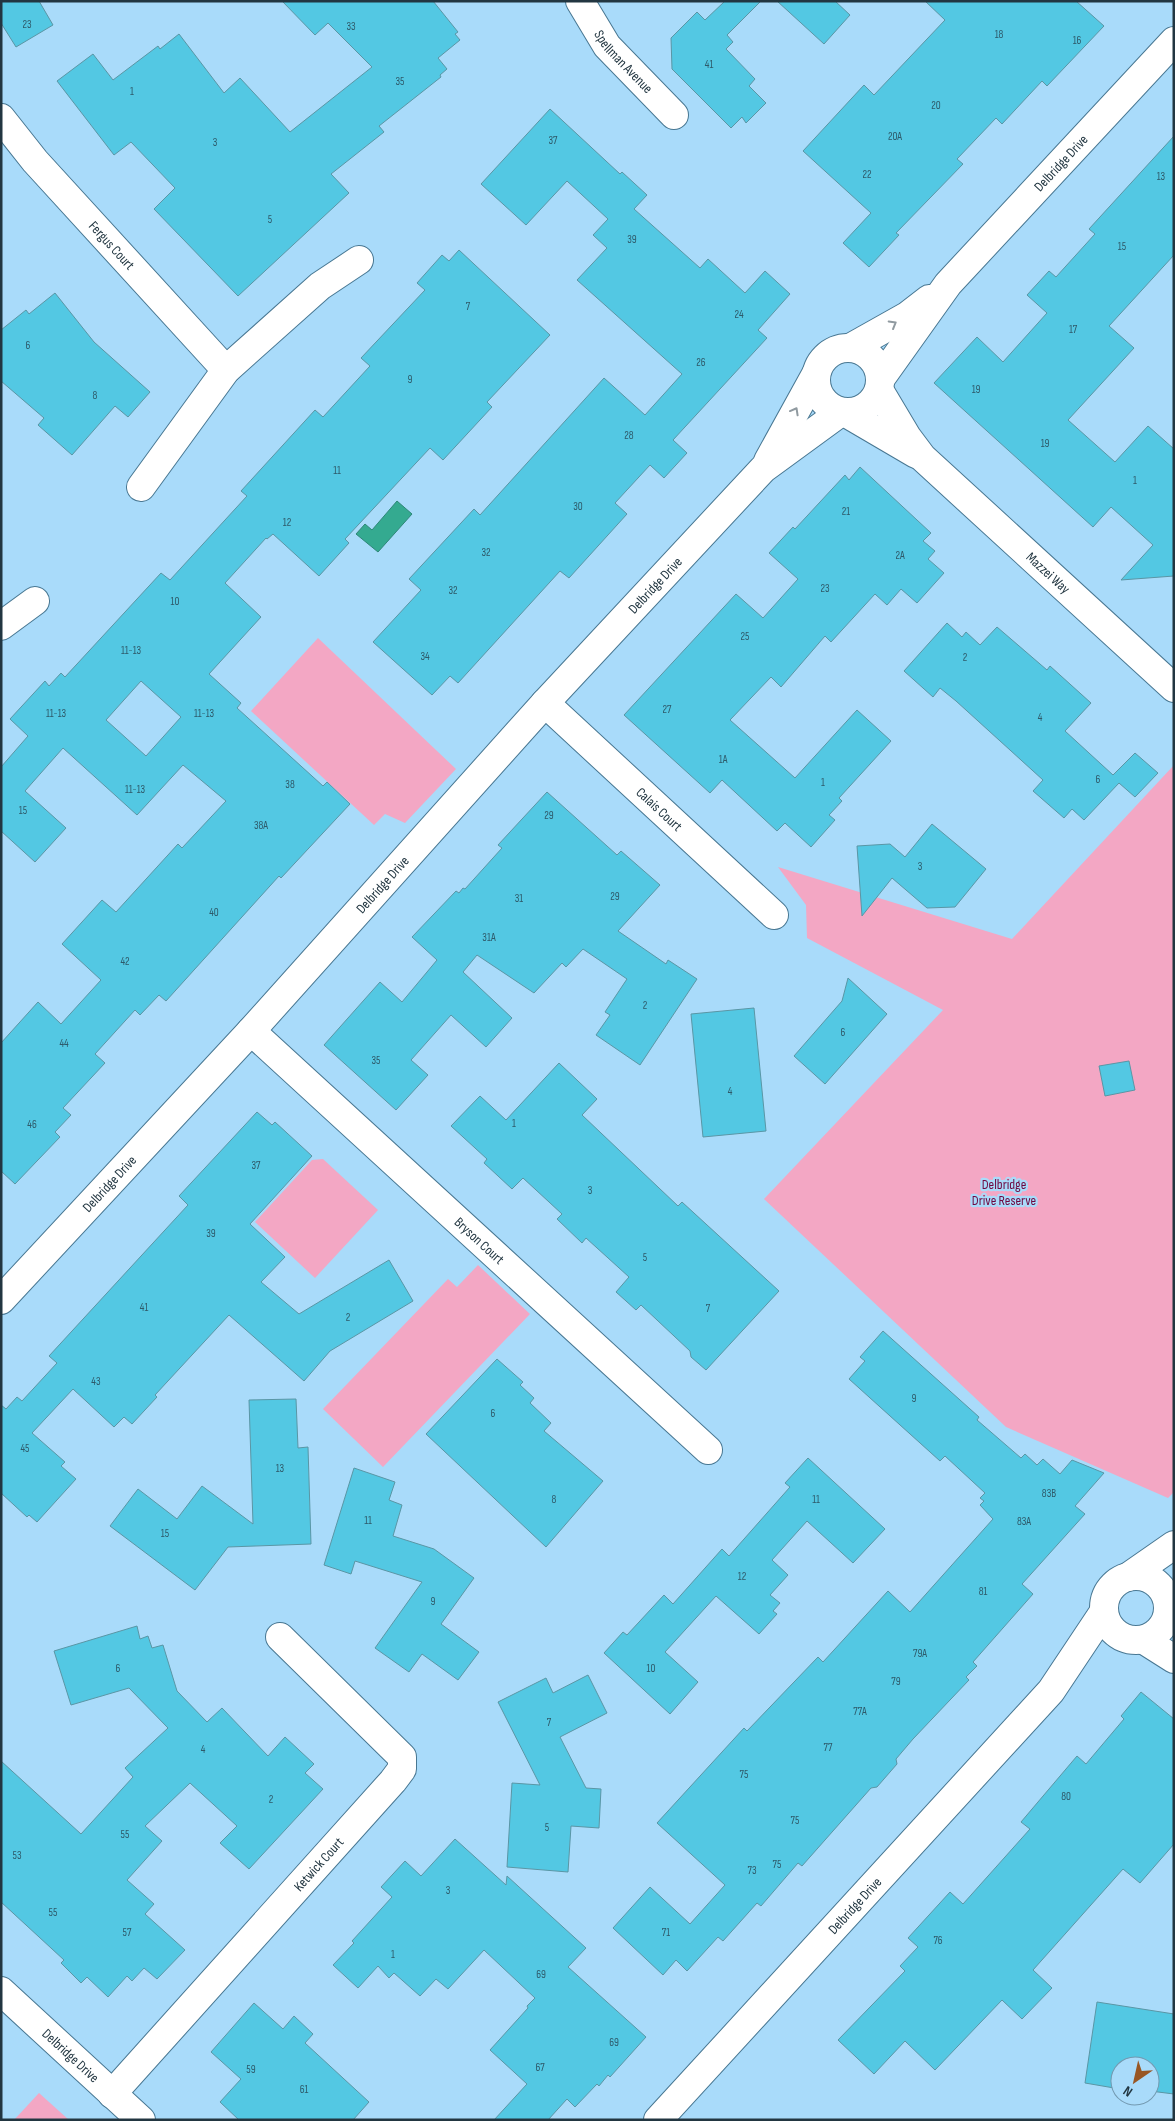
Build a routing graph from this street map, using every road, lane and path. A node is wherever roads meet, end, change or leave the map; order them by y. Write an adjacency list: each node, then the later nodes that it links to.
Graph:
1 (580, 1): 3 (street, Spellman Avenue)
2 (1174, 40): 6 (street, Delbridge Drive)
3 (674, 115)
4 (1, 118): 8 (street, Fergus Court)
5 (359, 260): 8 (street)
6 (948, 284): 7 (street, Delbridge Drive, one-way to 6); 10 (street, Delbridge Drive)
7 (850, 348): 9 (street); 10 (street)
8 (226, 370): 14 (street)
9 (816, 374): 11 (street); 13 (street, Delbridge Drive, one-way to 9)
10 (880, 384): 11 (street); 12 (street, Mazzei Way)
11 (844, 412): 12 (street, Mazzei Way); 13 (street, Delbridge Drive)
12 (922, 457): 17 (street, Mazzei Way)
13 (763, 468): 18 (street, Delbridge Drive)
14 (141, 487)
15 (35, 601): 16 (street)
16 (1, 626)
17 (1174, 688)
18 (545, 703): 19 (street, Calais Court); 20 (street, Delbridge Drive)
19 (774, 915)
20 (251, 1031): 21 (street, Delbridge Drive); 22 (street, Bryson Court)
21 (1, 1300)
22 (708, 1450)
23 (1174, 1545): 24 (street)
24 (1128, 1577): 25 (street); 26 (street)
25 (1169, 1588): 27 (street)
26 (1104, 1613): 29 (street); 31 (street, Delbridge Drive)
27 (1169, 1628): 29 (street)
28 (280, 1637): 33 (street, Ketwick Court)
29 (1132, 1638): 30 (street); 31 (street, Delbridge Drive)
30 (1174, 1659)
31 (1051, 1691): 35 (street, Delbridge Drive)
32 (1, 1991): 33 (street, Delbridge Drive)
33 (112, 2094): 34 (street, Delbridge Drive)
34 (141, 2120)
35 (658, 2120)

